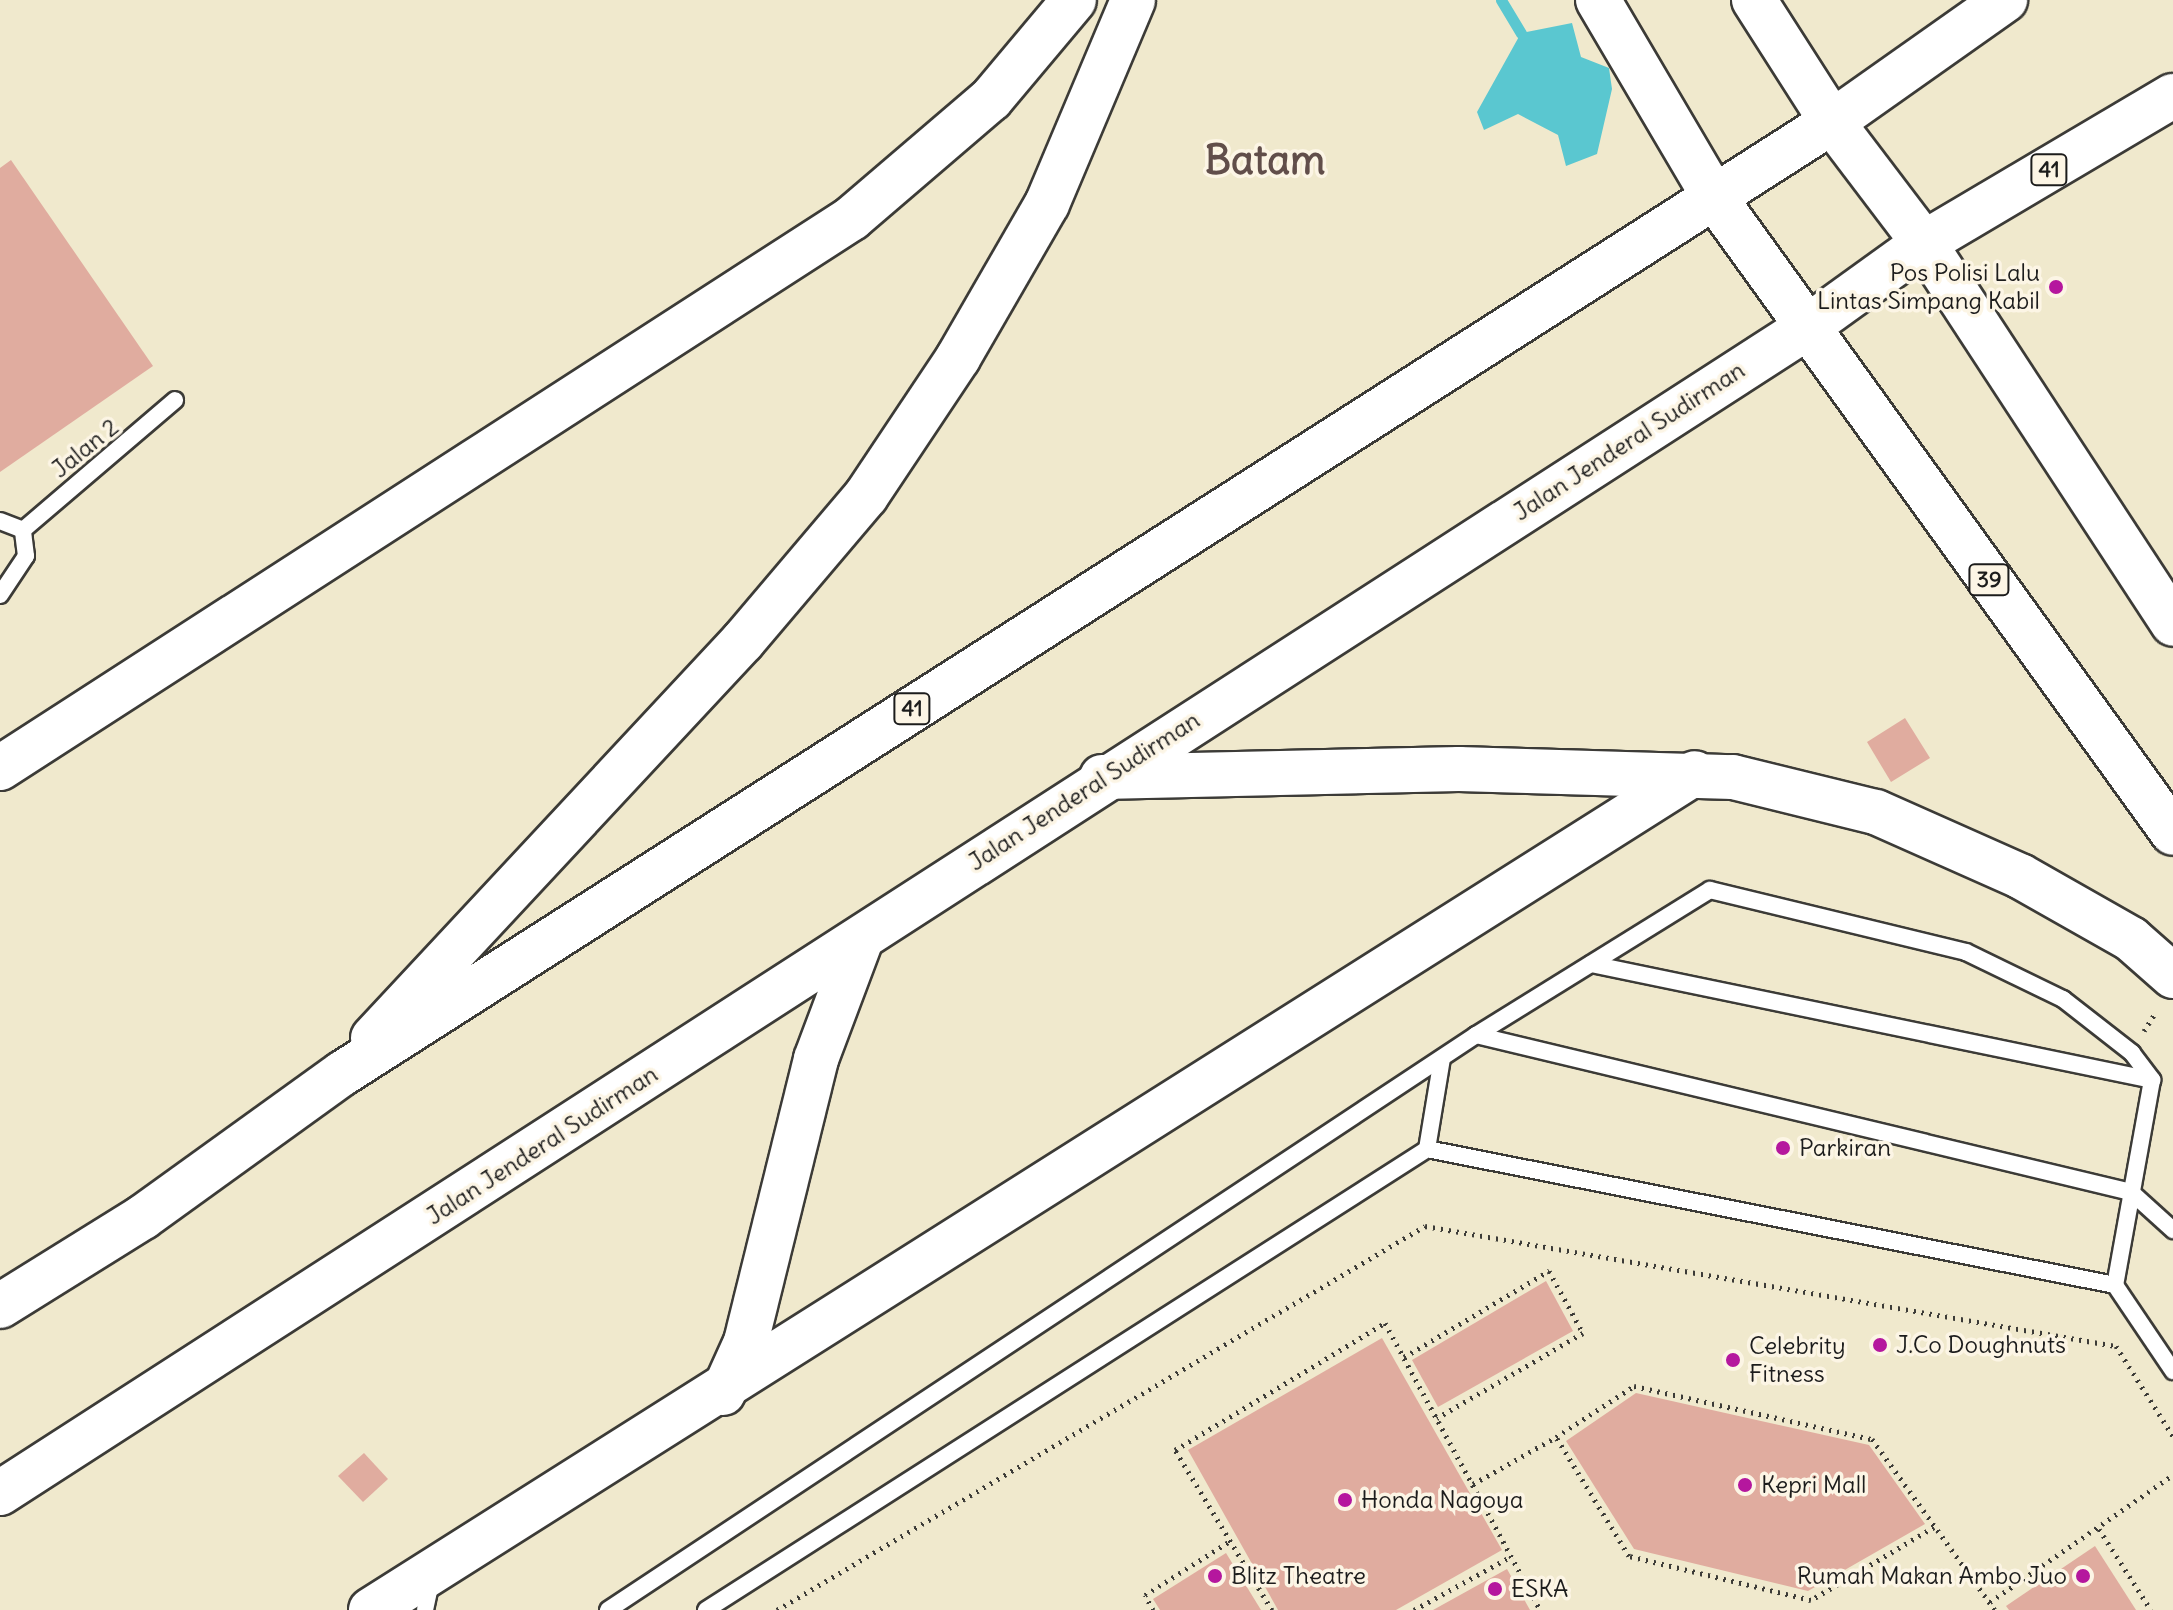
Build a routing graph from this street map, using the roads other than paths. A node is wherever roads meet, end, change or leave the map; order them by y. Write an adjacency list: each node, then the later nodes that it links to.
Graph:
1 (1074, 0): 16 (main road)
2 (1133, 0): 25 (main road)
3 (1598, 0): 8 (main road, 39)
4 (1754, 0): 7 (main road)
5 (2005, 0): 7 (main road, 41)
6 (2173, 96): 9 (main road, Jalan Jenderal Sudirman / 41)
7 (1832, 122): 8 (main road, 41); 9 (main road)
8 (1714, 197): 10 (main road, 39); 25 (main road, 41)
9 (1924, 243): 10 (main road, Jalan Jenderal Sudirman / 41); 15 (main road)
10 (1806, 328): 18 (main road, Jalan Jenderal Sudirman / 41); 19 (main road, 39)
11 (175, 400): 13 (lane, Jalan 2)
12 (0, 521): 13 (lane)
13 (23, 530): 14 (lane)
14 (0, 595)
15 (2173, 624)
16 (0, 768)
17 (1695, 773): 18 (main road); 22 (main road); 33 (main road)
18 (1102, 777): 20 (main road, Jalan Jenderal Sudirman / 41)
19 (2173, 833)
20 (861, 939): 33 (main road); 34 (main road, Jalan Jenderal Sudirman / 41)
21 (1591, 964): 23 (lane); 26 (lane); 26 (lane)
22 (2173, 976)
23 (1476, 1035): 24 (lane); 28 (lane)
24 (1442, 1058): 27 (lane); 38 (lane)
25 (343, 1073): 31 (main road, 41)
26 (2152, 1080): 28 (lane)
27 (1427, 1149): 30 (lane); 39 (lane)
28 (2131, 1192): 29 (lane); 30 (lane)
29 (2173, 1230)
30 (2115, 1285): 32 (lane)
31 (0, 1306)
32 (2173, 1371)
33 (723, 1393): 35 (main road)
34 (5, 1497)
35 (436, 1565): 36 (main road); 37 (lane)
36 (371, 1610)
37 (425, 1610)
38 (608, 1610)
39 (706, 1610)

